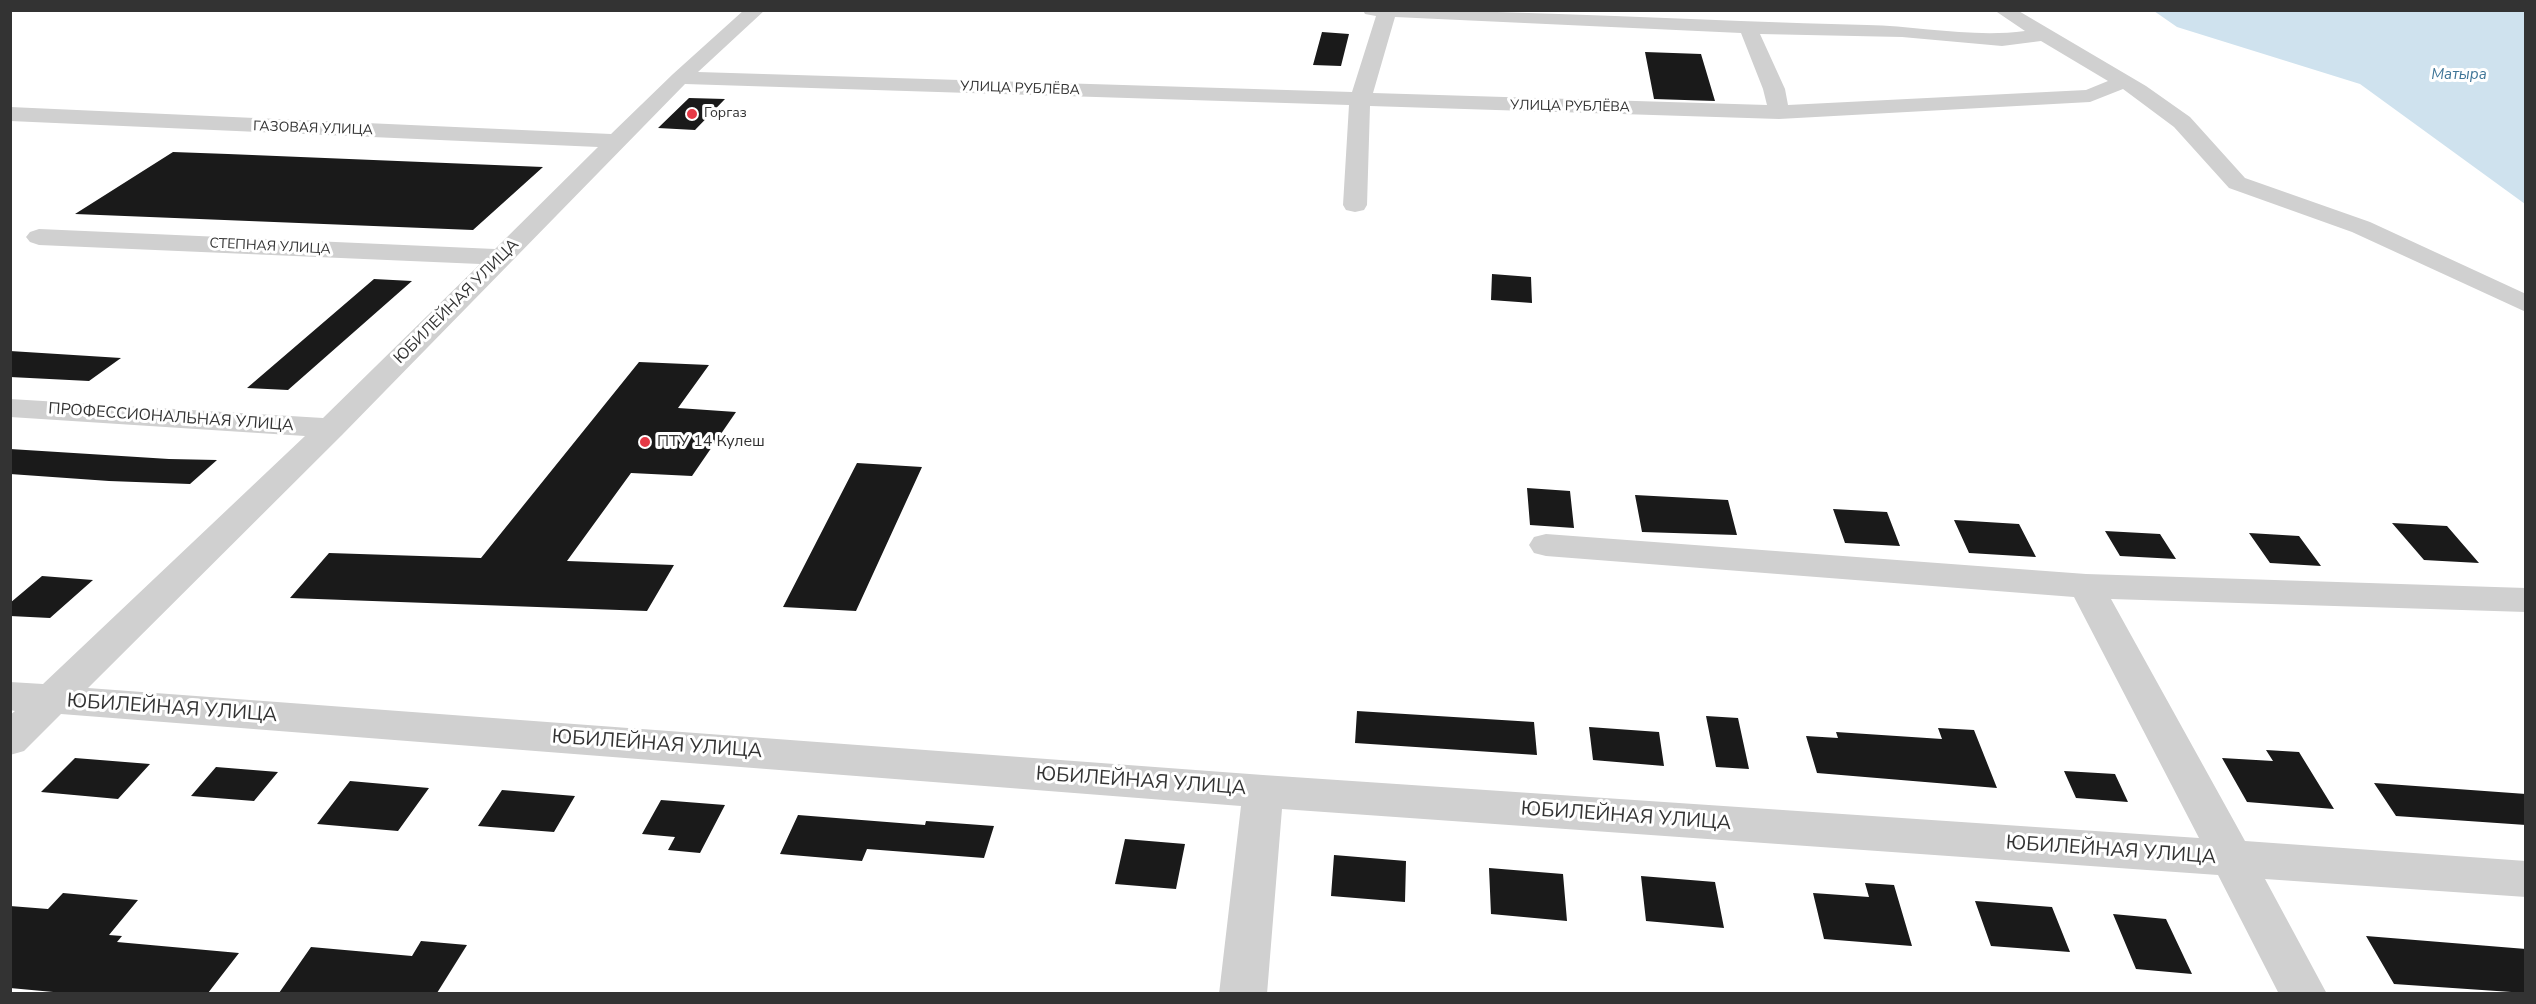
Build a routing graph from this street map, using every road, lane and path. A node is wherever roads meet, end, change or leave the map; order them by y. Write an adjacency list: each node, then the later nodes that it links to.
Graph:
1 (756, 10): 6 (street, ЮБИЛЕЙНАЯ УЛИЦА)
2 (2002, 10): 5 (street)
3 (1379, 11): 4 (street); 8 (street)
4 (1748, 28): 5 (street); 9 (street)
5 (2047, 34): 7 (street)
6 (680, 78): 8 (street, УЛИЦА РУБЛЁВА); 11 (street, ЮБИЛЕЙНАЯ УЛИЦА)
7 (2125, 81): 9 (street, УЛИЦА РУБЛЁВА); 15 (street)
8 (1360, 100): 9 (street, УЛИЦА РУБЛЁВА); 12 (street)
9 (1779, 112)
10 (10, 114): 11 (street, ГАЗОВАЯ УЛИЦА)
11 (616, 141): 14 (street, ЮБИЛЕЙНАЯ УЛИЦА)
12 (1355, 205)
13 (39, 237): 14 (street, СТЕПНАЯ УЛИЦА)
14 (501, 257): 17 (street, ЮБИЛЕЙНАЯ УЛИЦА)
15 (2526, 304)
16 (10, 408): 17 (street, ПРОФЕССИОНАЛЬНАЯ УЛИЦА)
17 (331, 428): 22 (street, ЮБИЛЕЙНАЯ УЛИЦА)
18 (1546, 545): 19 (street)
19 (2086, 585): 20 (street); 25 (street, ЮБИЛЕЙНАЯ УЛИЦА)
20 (2526, 600)
21 (10, 696): 22 (street, ЮБИЛЕЙНАЯ УЛИЦА)
22 (52, 700): 23 (street); 24 (street, ЮБИЛЕЙНАЯ УЛИЦА)
23 (10, 740)
24 (1263, 791): 25 (street, ЮБИЛЕЙНАЯ УЛИЦА); 27 (street)
25 (2231, 860): 26 (street, ЮБИЛЕЙНАЯ УЛИЦА); 28 (street)
26 (2526, 879)
27 (1243, 993)
28 (2304, 993)

